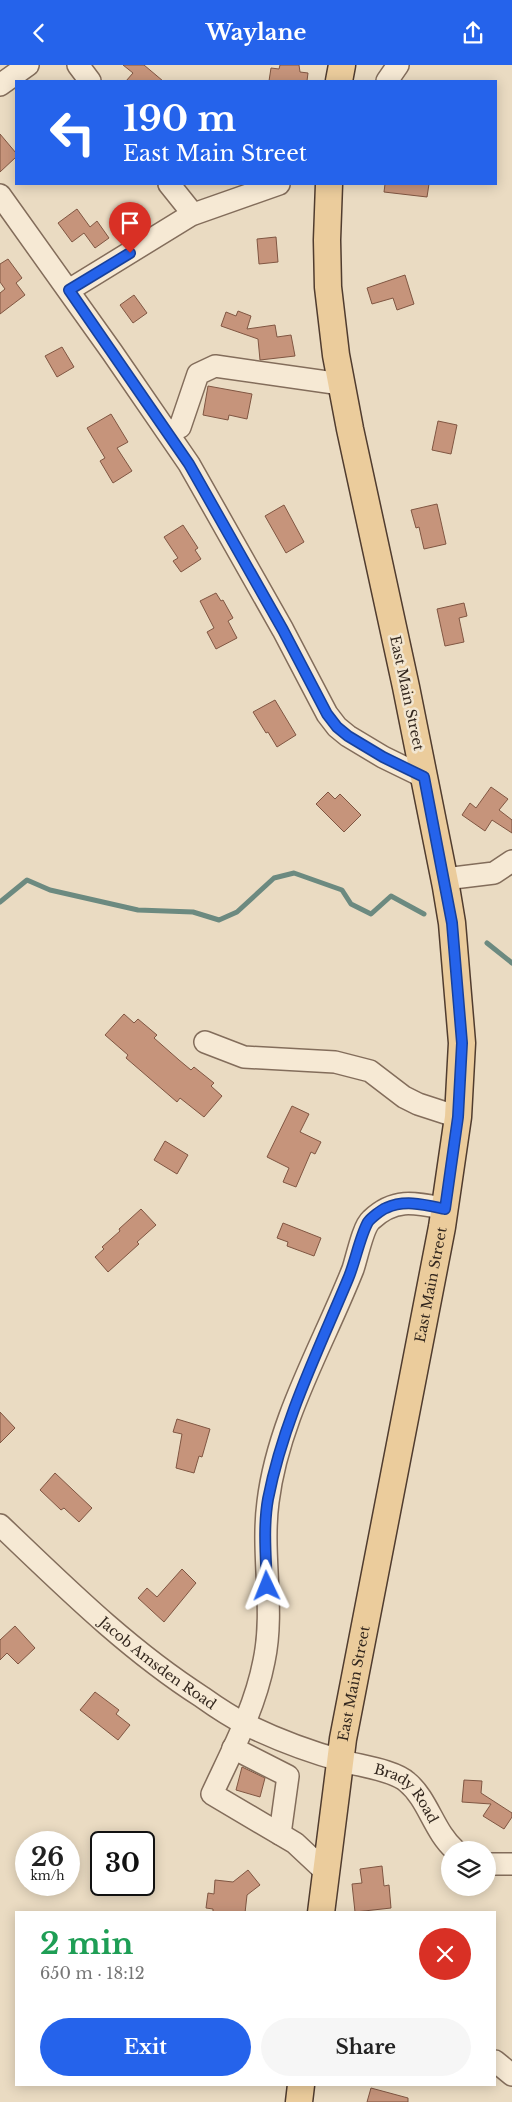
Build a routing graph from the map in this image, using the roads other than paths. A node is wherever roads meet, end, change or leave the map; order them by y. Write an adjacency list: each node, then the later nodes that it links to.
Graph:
1 (28, 65): 8 (street)
2 (78, 65): 5 (street)
3 (342, 65): 6 (main road)
4 (398, 65): 7 (street)
5 (89, 80)
6 (339, 80)
7 (388, 80)
8 (0, 85)
9 (170, 185): 13 (street)
10 (276, 185): 13 (street)
11 (329, 185): 15 (main road, East Main Street)
12 (0, 195): 14 (street)
13 (193, 214): 14 (street)
14 (69, 290): 16 (street)
15 (341, 384): 16 (street); 17 (main road, East Main Street)
16 (168, 432): 17 (street)
17 (424, 777): 19 (main road, East Main Street)
18 (512, 861): 19 (street)
19 (445, 879): 21 (main road, East Main Street)
20 (205, 1042): 21 (street)
21 (458, 1117): 22 (main road, East Main Street)
22 (445, 1209): 24 (street); 26 (main road, East Main Street)
23 (0, 1525): 24 (street, Jacob Amsden Road)
24 (245, 1724): 25 (street); 26 (street, Jacob Amsden Road)
25 (233, 1748): 27 (street); 27 (street)
26 (341, 1761): 28 (street, Brady Road); 31 (main road, East Main Street)
27 (280, 1834): 31 (street)
28 (446, 1841)
29 (496, 1864): 30 (street)
30 (512, 1864)
31 (326, 1872): 32 (main road, East Main Street)
32 (321, 1911)
33 (496, 2062): 34 (street)
34 (512, 2075)
35 (301, 2086): 36 (main road)
36 (299, 2102)

